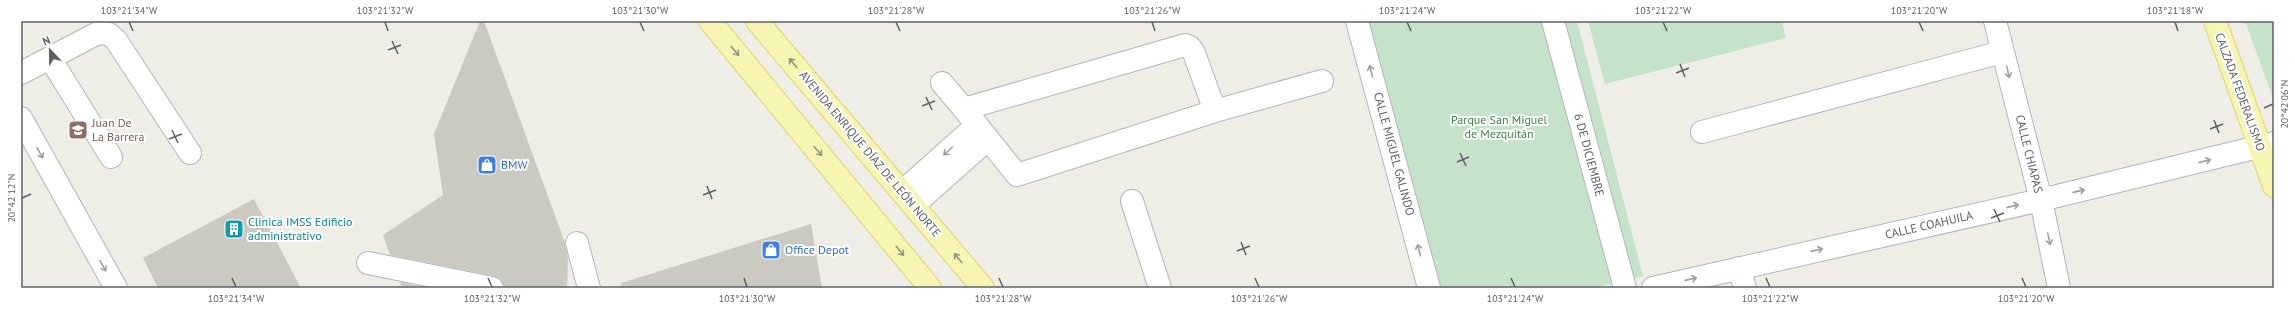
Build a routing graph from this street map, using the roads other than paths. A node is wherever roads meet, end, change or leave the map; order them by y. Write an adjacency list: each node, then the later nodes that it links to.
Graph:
1 (710, 21): 29 (main road, one-way to 29)
2 (757, 21): 20 (main road, AVENIDA ENRIQUE DÍAZ DE LEÓN NORTE, one-way to 2)
3 (1357, 21): 32 (street, CALLE MIGUEL GALINDO, one-way to 3)
4 (1553, 21): 33 (street, 6 DE DICIEMBRE)
5 (1995, 21): 7 (street, CALLE CHIAPAS)
6 (2215, 21): 16 (main road, CALZADA FEDERALISMO)
7 (2002, 52): 15 (street); 21 (street, CALLE CHIAPAS, one-way to 21)
8 (50, 58): 9 (street); 17 (street); 18 (street)
9 (21, 74)
10 (1322, 81): 12 (street)
11 (942, 83): 14 (street)
12 (1215, 111): 14 (street); 14 (street)
13 (21, 118): 26 (street, one-way to 26)
14 (976, 125): 20 (street)
15 (1702, 132)
16 (2267, 145): 19 (main road, CALZADA FEDERALISMO); 21 (street, CALLE COAHUILA, one-way to 16)
17 (190, 152)
18 (110, 157)
19 (2274, 186)
20 (908, 198): 30 (main road, AVENIDA ENRIQUE DÍAZ DE LEÓN NORTE, one-way to 20)
21 (2041, 200): 25 (street, CALLE COAHUILA, one-way to 21); 35 (street, CALLE CHIAPAS, one-way to 35)
22 (1132, 201): 31 (street)
23 (577, 243): 28 (street)
24 (368, 263): 27 (street)
25 (1742, 278): 34 (street, CALLE COAHUILA, one-way to 25)
26 (116, 288)
27 (492, 288)
28 (589, 288)
29 (930, 288)
30 (983, 288)
31 (1160, 288)
32 (1429, 288)
33 (1625, 288)
34 (1653, 288)
35 (2059, 288)

